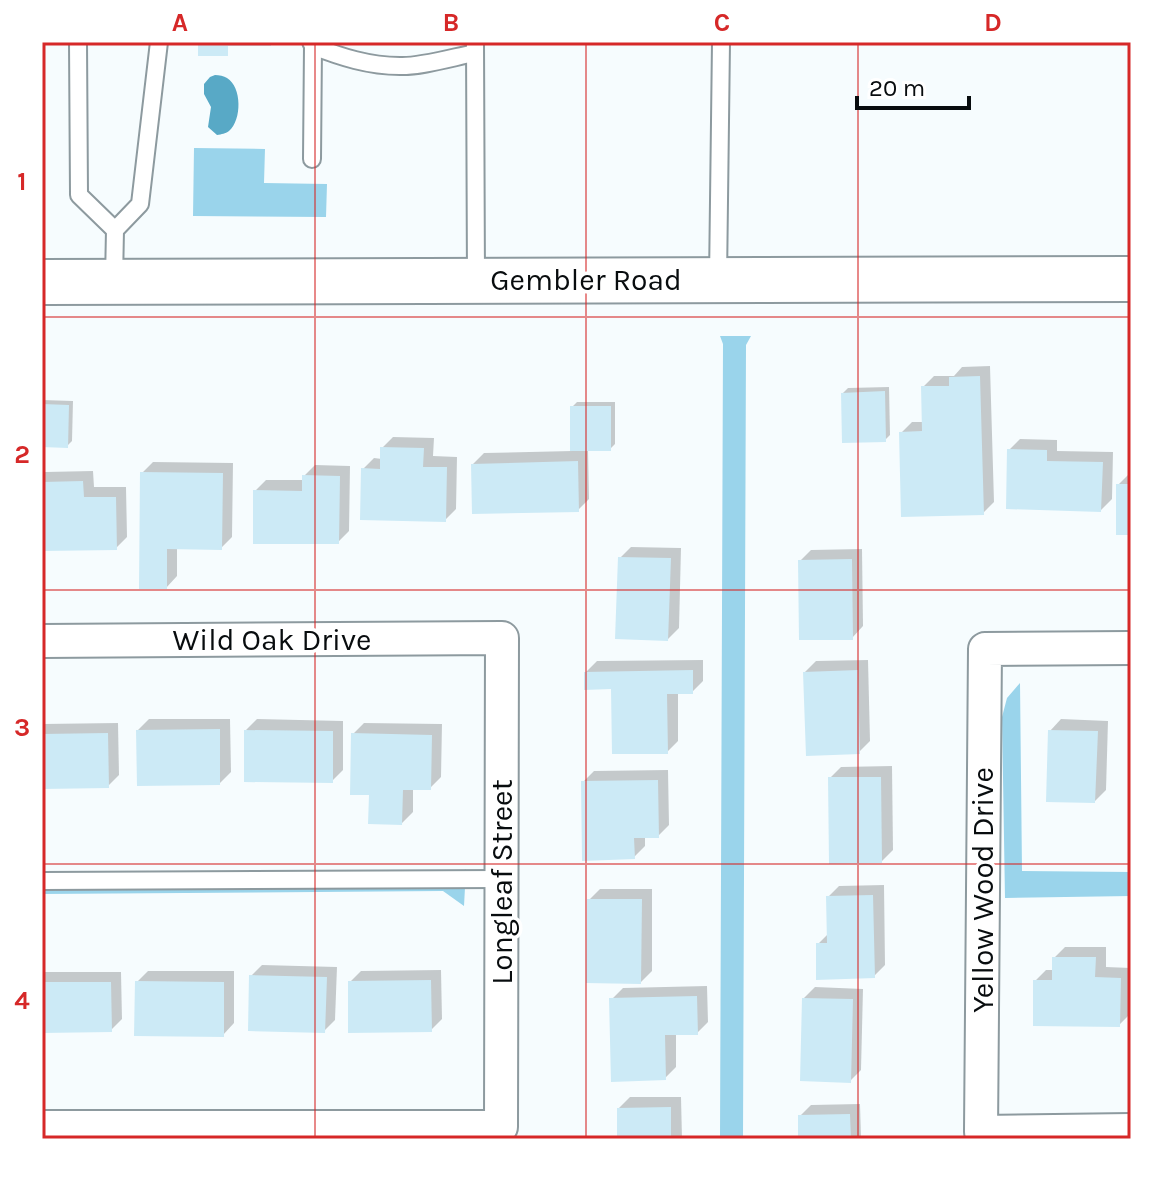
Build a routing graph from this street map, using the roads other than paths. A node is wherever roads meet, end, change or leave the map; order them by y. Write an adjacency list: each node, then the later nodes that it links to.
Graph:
1 (78, 42): 7 (lane)
2 (159, 42): 7 (lane)
3 (721, 42): 9 (lane)
4 (312, 44): 5 (lane); 6 (lane)
5 (475, 48): 10 (lane)
6 (312, 159)
7 (115, 230): 12 (lane)
8 (1131, 279): 9 (main road, Gembler Road)
9 (718, 280): 10 (main road, Gembler Road)
10 (476, 281): 12 (main road, Gembler Road)
11 (42, 282): 12 (main road, Gembler Road)
12 (114, 282)
13 (502, 638): 14 (street, Wild Oak Drive); 16 (street, Longleaf Street)
14 (42, 641)
15 (1131, 648): 19 (street, Yellow Wood Drive)
16 (502, 879): 17 (lane); 18 (street, Longleaf Street)
17 (42, 881)
18 (42, 1127)
19 (1131, 1130)

